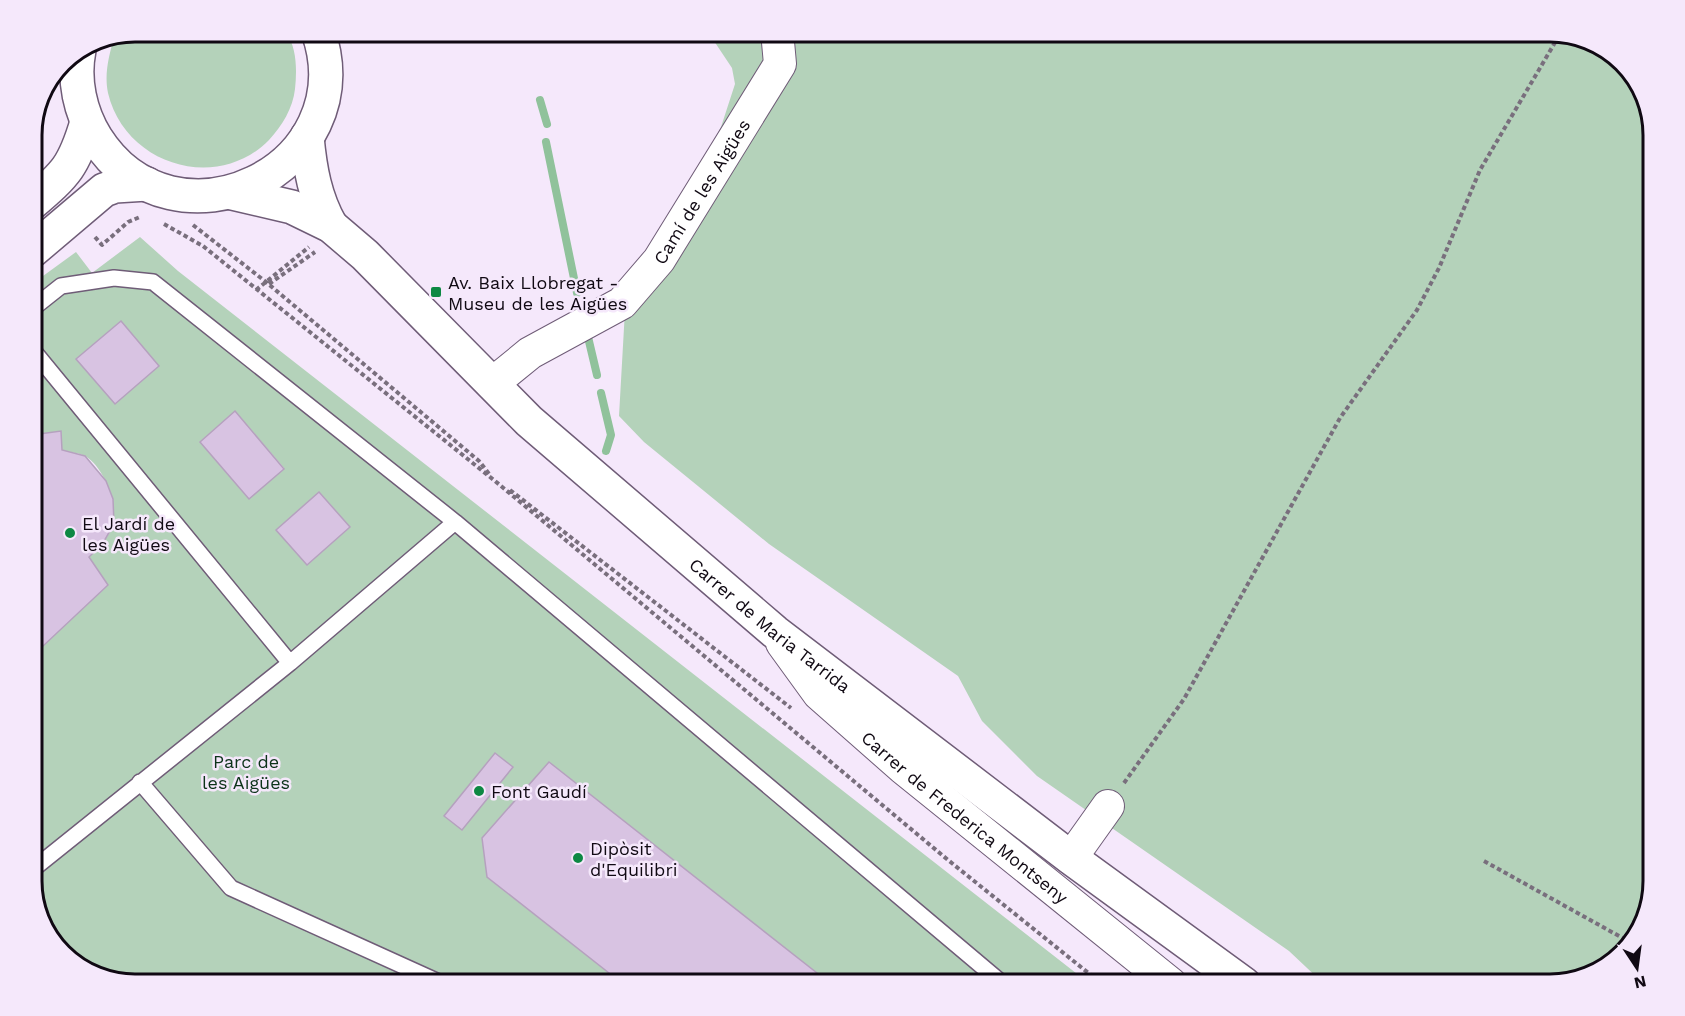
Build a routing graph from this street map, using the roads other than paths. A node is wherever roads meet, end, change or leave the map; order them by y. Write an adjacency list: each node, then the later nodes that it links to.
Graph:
1 (322, 42): 6 (main road)
2 (778, 42): 14 (street, Camí de les Aigües)
3 (78, 62): 5 (main road)
4 (62, 77): 5 (main road)
5 (84, 110): 7 (main road); 9 (main road)
6 (307, 137): 8 (main road); 10 (main road)
7 (147, 184): 8 (main road); 11 (main road)
8 (232, 193): 10 (main road)
9 (42, 194)
10 (324, 237): 14 (main road, Carrer de Maria Tarrida)
11 (42, 243)
12 (42, 301): 15 (lane)
13 (42, 361): 17 (lane)
14 (492, 384): 16 (main road, Carrer de Maria Tarrida)
15 (455, 522): 17 (lane); 23 (lane)
16 (775, 632): 20 (main road, Carrer de Maria Tarrida); 24 (street, Carrer de Frederica Montseny)
17 (290, 663): 18 (lane)
18 (141, 782): 21 (lane); 22 (lane)
19 (1108, 806): 20 (street)
20 (1071, 858): 25 (main road, Carrer de Maria Tarrida)
21 (42, 862)
22 (421, 974)
23 (991, 974)
24 (1159, 974)
25 (1230, 974)

